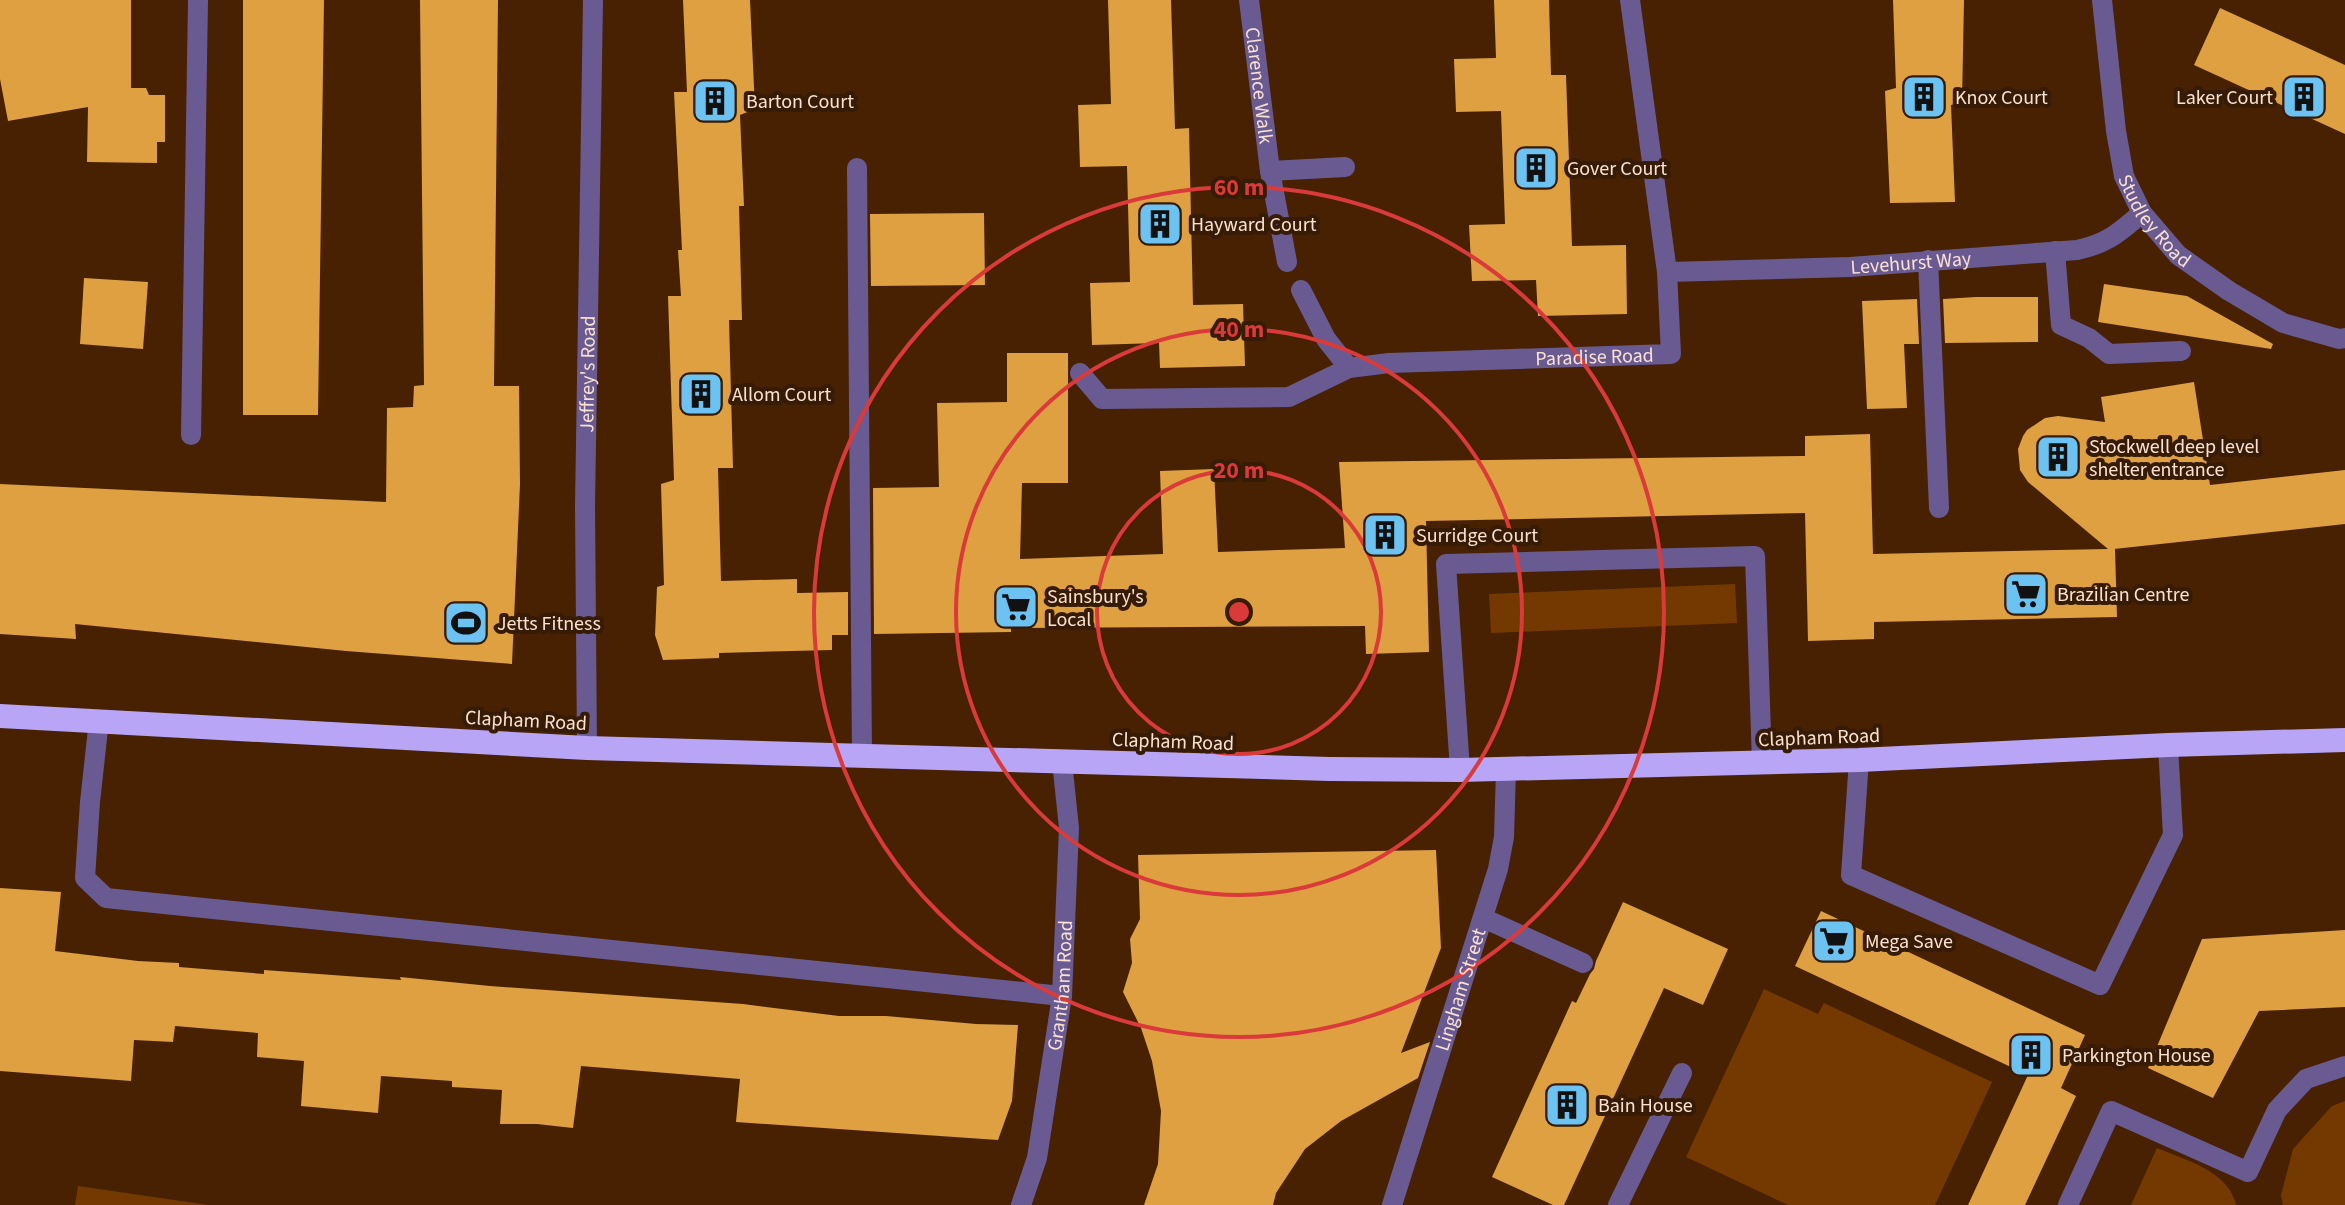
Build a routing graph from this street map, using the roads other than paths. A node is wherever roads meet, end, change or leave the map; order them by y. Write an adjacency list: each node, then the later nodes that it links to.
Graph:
1 (198, 0): 19 (street)
2 (593, 0): 25 (street, Jeffrey's Road)
3 (1249, 0): 8 (street, Clarence Walk)
4 (1630, 0): 13 (street, Paradise Road)
5 (2102, 0): 9 (street, Studley Road)
6 (1345, 167): 8 (street, Clarence Walk)
7 (857, 168): 26 (street)
8 (1270, 171): 12 (street, Clarence Walk)
9 (2142, 213): 10 (street, Levehurst Way); 15 (street, Studley Road)
10 (2055, 251): 11 (street, Levehurst Way); 16 (street)
11 (1928, 260): 13 (street, Levehurst Way); 20 (street)
12 (1287, 262)
13 (1667, 272): 17 (street, Paradise Road)
14 (1301, 290): 17 (street)
15 (2345, 338)
16 (2181, 351)
17 (1349, 368): 18 (street)
18 (1080, 373)
19 (191, 435)
20 (1939, 508)
21 (0, 716): 22 (highway, Clapham Road)
22 (99, 720): 25 (highway, Clapham Road); 34 (street)
23 (2345, 740): 24 (highway, Clapham Road)
24 (2168, 745): 27 (highway, Clapham Road); 27 (street)
25 (587, 748): 26 (highway, Clapham Road)
26 (862, 755): 28 (highway, Clapham Road)
27 (1859, 760): 29 (highway, Clapham Road)
28 (1062, 761): 31 (highway, Clapham Road); 34 (street, Grantham Road)
29 (1762, 763): 30 (highway, Clapham Road); 31 (street)
30 (1506, 769): 31 (highway, Clapham Road); 32 (street, Lingham Street)
31 (1460, 770)
32 (1483, 918): 33 (street); 38 (street, Lingham Street)
33 (1583, 963)
34 (1062, 996): 37 (street, Grantham Road)
35 (2345, 1066): 40 (street)
36 (1682, 1073): 39 (street)
37 (1021, 1205)
38 (1392, 1205)
39 (1618, 1205)
40 (2068, 1205)

